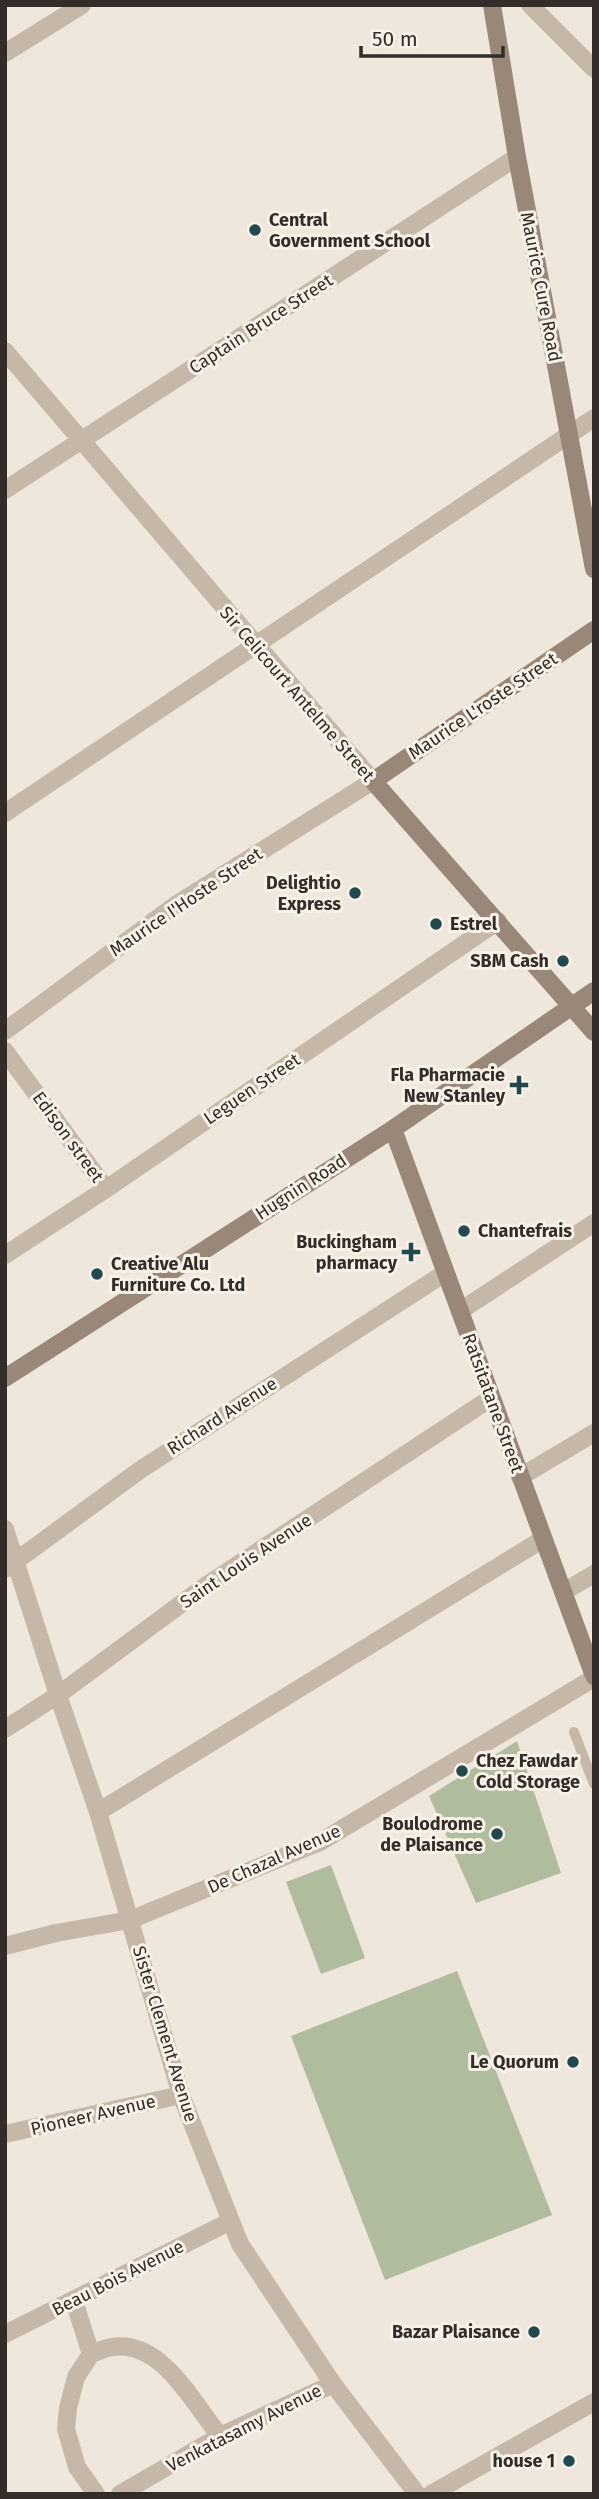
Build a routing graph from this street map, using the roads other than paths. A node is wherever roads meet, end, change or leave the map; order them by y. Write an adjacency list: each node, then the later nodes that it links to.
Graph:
1 (82, 5): 4 (street)
2 (492, 5): 6 (main road, Maurice Cure Road)
3 (530, 5): 5 (street)
4 (5, 53)
5 (594, 69)
6 (517, 157): 9 (main road, Maurice Cure Road); 10 (street, Captain Bruce Street)
7 (5, 351): 10 (street, Sir Celicourt Antelme Street)
8 (594, 418): 9 (street)
9 (569, 435): 12 (main road, Maurice Cure Road); 14 (street)
10 (81, 441): 11 (street, Captain Bruce Street); 14 (street, Sir Celicourt Antelme Street)
11 (5, 490)
12 (594, 569)
13 (594, 630): 15 (main road, Maurice L'roste Street)
14 (256, 646): 15 (street, Sir Celicourt Antelme Street); 16 (street)
15 (373, 781): 17 (main road, Sir Celicourt Antelme Street); 20 (street, Maurice I'Hoste Street)
16 (5, 813)
17 (498, 921): 19 (main road, Sir Celicourt Antelme Street); 24 (street, Leguen Street)
18 (594, 991): 19 (main road, Hugnin Road)
19 (572, 1005): 21 (main road, Sir Celicourt Antelme Street); 23 (main road, Hugnin Road)
20 (5, 1031)
21 (594, 1032)
22 (5, 1051): 24 (street, Edison street)
23 (393, 1129): 27 (main road, Ratsitatane Street); 29 (main road, Hugnin Road)
24 (106, 1189): 26 (street, Leguen Street)
25 (594, 1223): 28 (street)
26 (5, 1255)
27 (445, 1273): 28 (main road, Ratsitatane Street); 35 (street, Richard Avenue)
28 (460, 1311): 30 (main road, Ratsitatane Street)
29 (5, 1378)
30 (491, 1398): 32 (main road, Ratsitatane Street); 39 (street, Saint Louis Avenue)
31 (594, 1433): 32 (street)
32 (520, 1477): 34 (main road, Ratsitatane Street)
33 (5, 1529): 35 (street, Sister Clement Avenue)
34 (543, 1539): 37 (main road, Ratsitatane Street); 43 (street)
35 (11, 1565): 39 (street, Sister Clement Avenue)
36 (594, 1574): 37 (street)
37 (563, 1592): 38 (main road, Ratsitatane Street)
38 (594, 1677): 44 (street, De Chazal Avenue)
39 (58, 1695): 40 (street, Saint Louis Avenue); 43 (street, Sister Clement Avenue)
40 (5, 1729)
41 (574, 1732): 42 (lane)
42 (594, 1784)
43 (99, 1812): 44 (street, Sister Clement Avenue)
44 (130, 1920): 45 (street, De Chazal Avenue); 46 (street, Sister Clement Avenue)
45 (5, 1946)
46 (181, 2095): 47 (street, Pioneer Avenue); 48 (street, Sister Clement Avenue)
47 (5, 2134)
48 (229, 2222): 49 (street, Beau Bois Avenue); 52 (street, Sister Clement Avenue)
49 (74, 2301): 50 (street, Beau Bois Avenue); 51 (street)
50 (5, 2334)
51 (92, 2354): 54 (street); 55 (street)
52 (333, 2384): 54 (street, Venkatasamy Avenue); 57 (street, Sister Clement Avenue)
53 (594, 2402): 58 (street)
54 (220, 2436): 56 (street, Venkatasamy Avenue)
55 (96, 2494)
56 (120, 2494)
57 (417, 2494)
58 (431, 2494)

